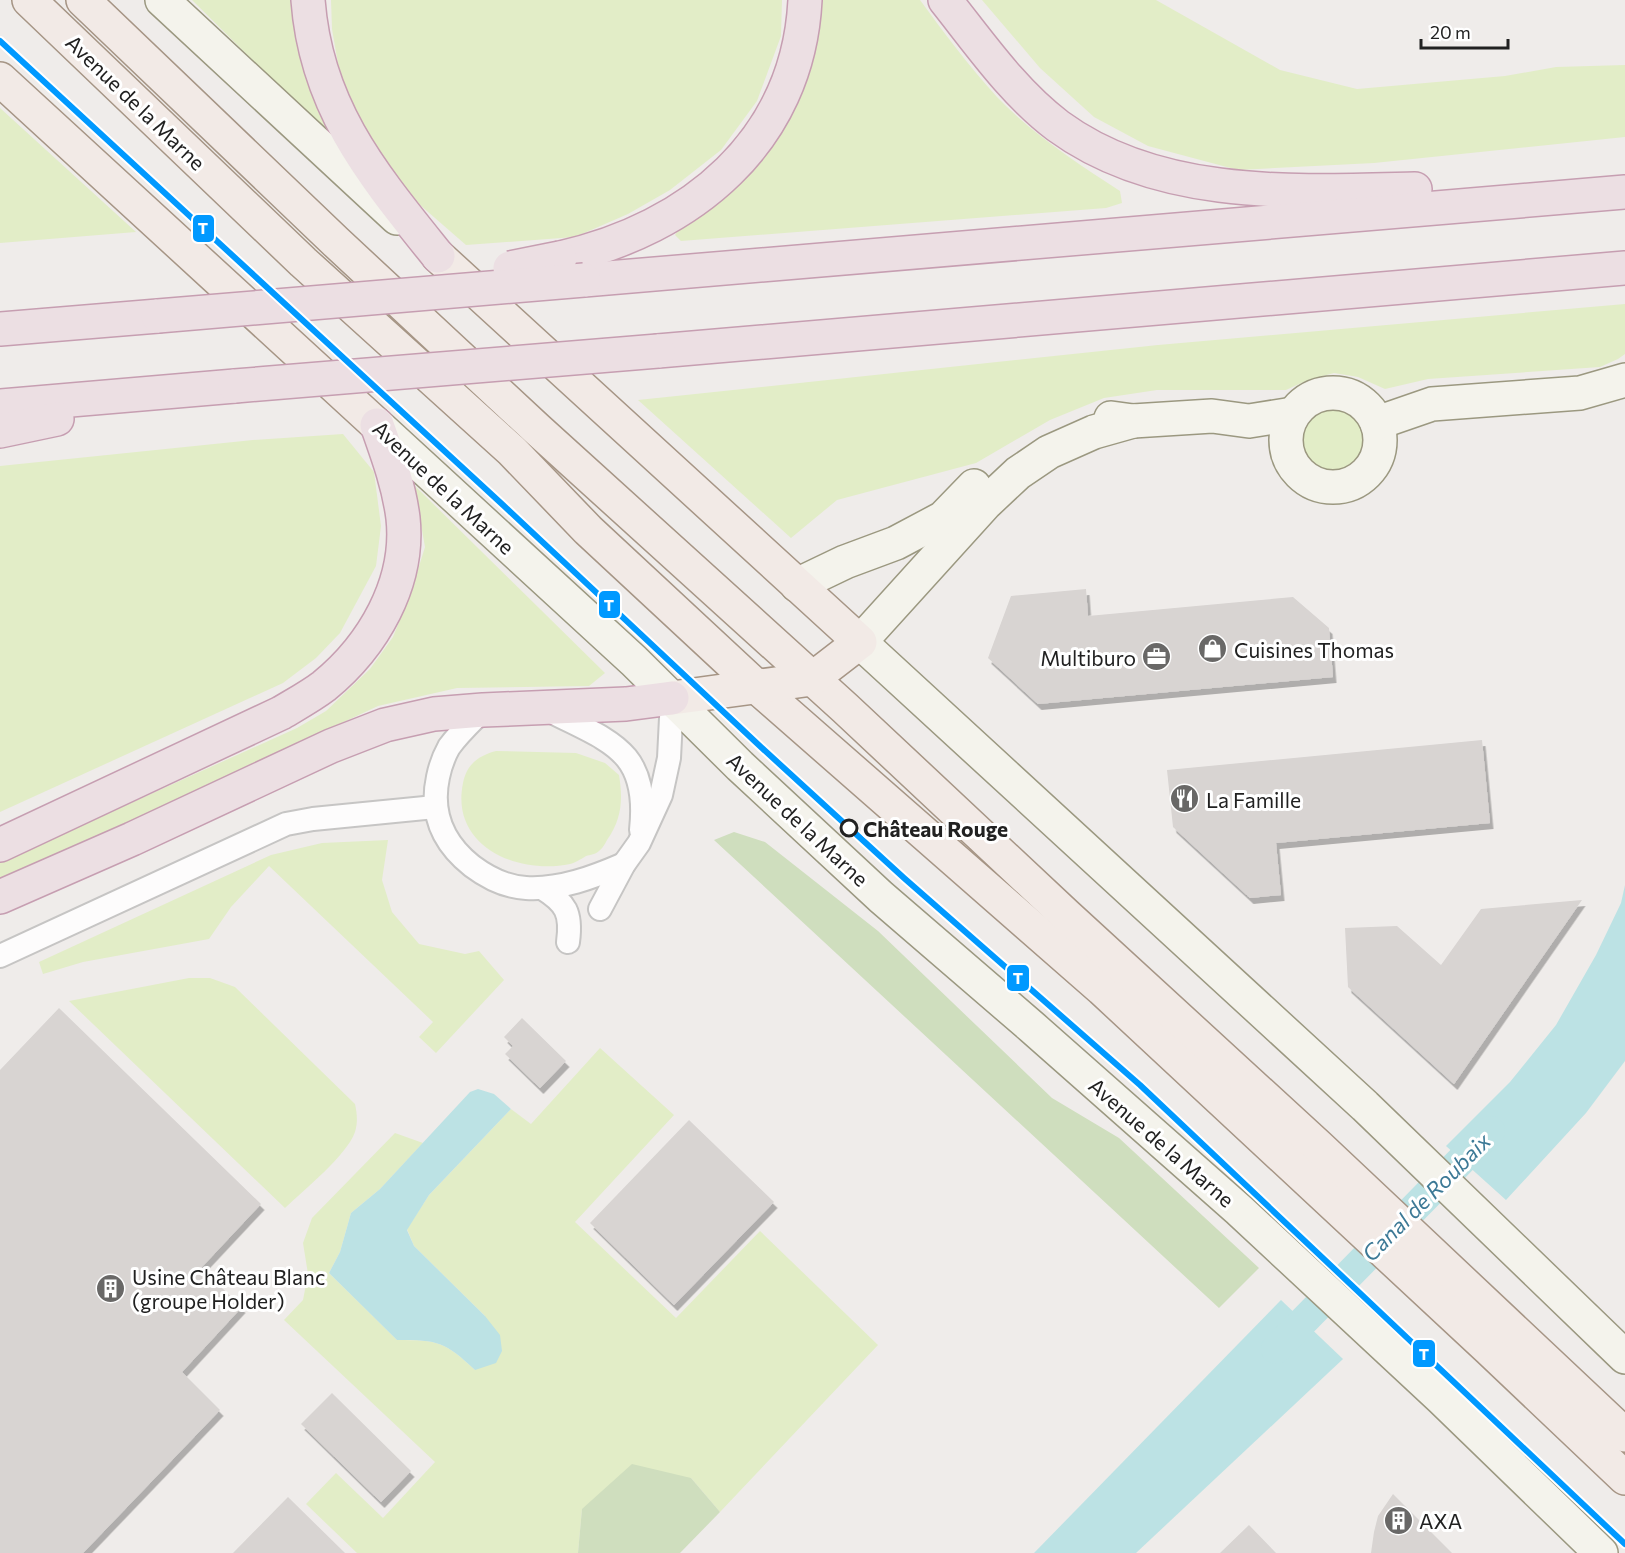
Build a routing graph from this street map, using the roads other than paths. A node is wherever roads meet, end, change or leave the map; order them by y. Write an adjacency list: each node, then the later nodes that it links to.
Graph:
1 (29, 0): 28 (main road, Avenue de la Marne)
2 (83, 0): 27 (main road, Avenue de la Marne)
3 (162, 0): 9 (street)
4 (308, 0): 9 (highway)
5 (805, 0): 10 (highway)
6 (945, 0): 8 (highway)
7 (0, 79): 22 (main road, Avenue de la Marne)
8 (1622, 192): 10 (highway)
9 (438, 256): 25 (main road)
10 (572, 269): 12 (highway, bridge)
11 (1615, 269): 14 (highway, bridge)
12 (0, 329)
13 (1625, 380): 15 (street)
14 (161, 393): 17 (highway); 23 (highway)
15 (1580, 393): 16 (street); 21 (street)
16 (1625, 394)
17 (0, 406)
18 (1293, 414): 20 (street); 21 (street); 24 (street)
19 (1133, 421): 20 (street); 25 (street); 26 (street)
20 (1249, 421): 24 (street)
21 (1377, 423): 24 (street)
22 (377, 425): 29 (street, Avenue de la Marne); 34 (highway)
23 (0, 431)
24 (1286, 447)
25 (797, 585): 26 (main road)
26 (860, 642): 27 (main road); 43 (street)
27 (812, 679): 28 (main road); 41 (main road, Avenue de la Marne)
28 (757, 687): 29 (main road); 41 (main road, Avenue de la Marne)
29 (672, 698): 30 (highway); 33 (street); 46 (street, Avenue de la Marne)
30 (542, 707): 31 (highway); 33 (street)
31 (483, 710): 32 (street); 37 (highway)
32 (435, 807): 36 (street); 40 (street)
33 (639, 843): 35 (street)
34 (0, 845)
35 (624, 864): 36 (street); 38 (street)
36 (542, 888): 39 (street)
37 (0, 897)
38 (600, 909)
39 (568, 942)
40 (0, 957)
41 (1306, 1157): 42 (main road, Avenue de la Marne)
42 (1501, 1338): 44 (main road); 45 (main road)
43 (1625, 1357)
44 (1625, 1435)
45 (1625, 1478)
46 (1601, 1553)

